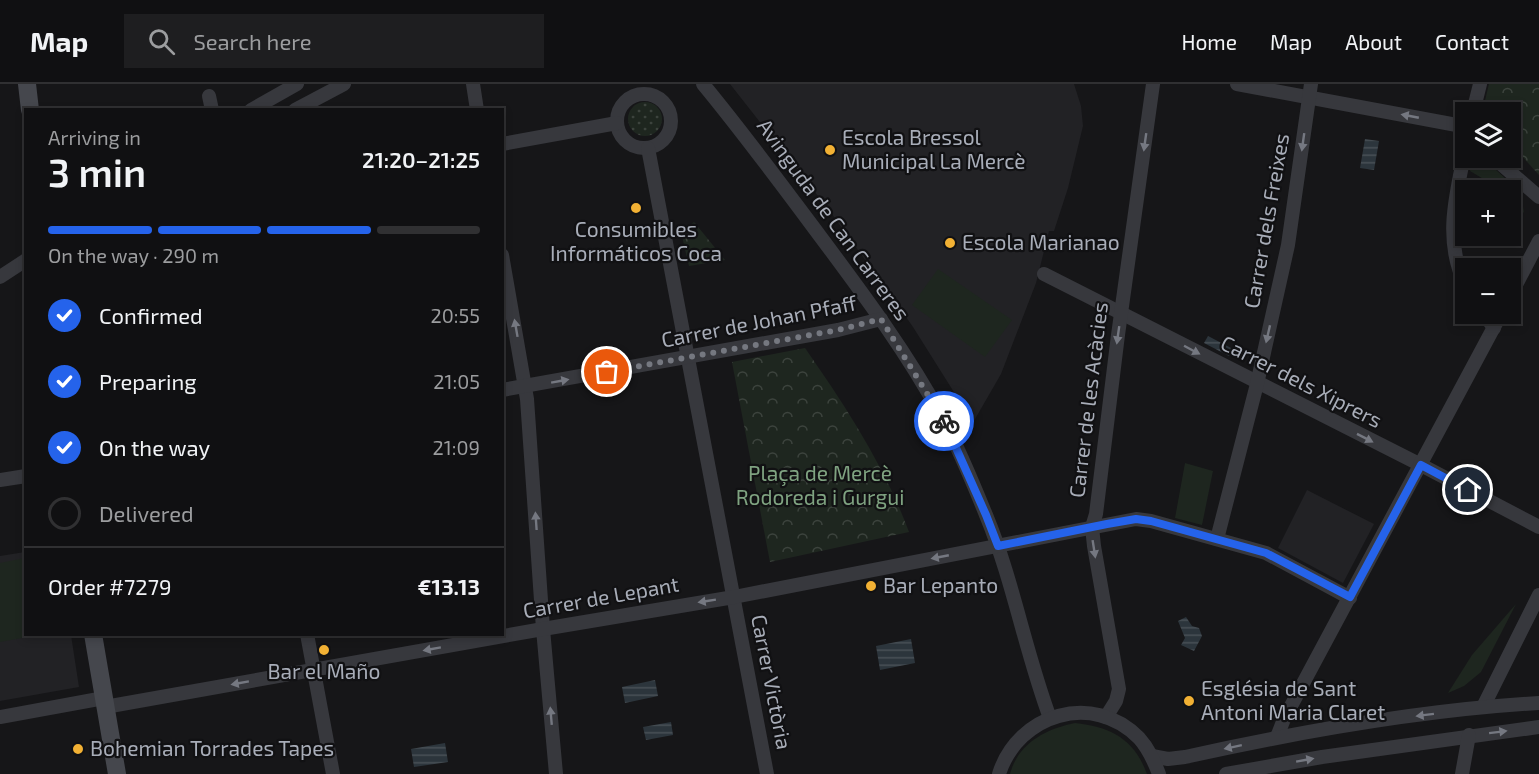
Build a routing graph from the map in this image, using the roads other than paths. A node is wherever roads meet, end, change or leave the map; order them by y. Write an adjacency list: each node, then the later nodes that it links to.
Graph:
1 (27, 84): 11 (street)
2 (297, 84): 12 (street)
3 (344, 84): 13 (street)
4 (473, 84): 14 (street)
5 (1153, 84): 29 (street, Carrer de les Acàcies, one-way to 29)
6 (1237, 84): 9 (street)
7 (1480, 84): 10 (street)
8 (704, 85): 30 (street, Avinguda de Can Carreres)
9 (1310, 91): 16 (street, one-way to 9); 35 (street, Carrer dels Freixes, one-way to 35)
10 (1476, 102)
11 (30, 108)
12 (255, 108)
13 (299, 108)
14 (477, 108)
15 (617, 123): 17 (street); 18 (street); 18 (street)
16 (1455, 124)
17 (504, 144)
18 (648, 148): 34 (street, Carrer Victòria)
19 (1462, 168): 23 (street)
20 (1506, 168): 21 (street)
21 (1539, 197)
22 (1539, 241): 27 (street)
23 (1455, 258)
24 (24, 261): 28 (street)
25 (504, 266): 36 (street, one-way to 25)
26 (1044, 274): 29 (street, Carrer dels Xiprers)
27 (1521, 275)
28 (0, 277)
29 (1121, 313): 35 (street, Carrer dels Xiprers, one-way to 35); 41 (street, Carrer de les Acàcies, one-way to 41)
30 (881, 319): 34 (street, Carrer de Johan Pfaff); 44 (street, Avinguda de Can Carreres)
31 (1491, 324): 33 (street)
32 (1496, 324): 33 (street)
33 (1494, 328): 38 (street)
34 (689, 357): 36 (street, Carrer de Johan Pfaff, one-way to 34); 46 (street, Carrer Victòria)
35 (1257, 384): 38 (street, Carrer dels Xiprers, one-way to 38); 43 (street, Carrer dels Freixes)
36 (526, 386): 37 (street, Carrer de Johan Pfaff); 48 (street, one-way to 36)
37 (504, 390)
38 (1421, 465): 42 (street, Carrer dels Xiprers); 47 (street)
39 (24, 476): 40 (street)
40 (0, 480)
41 (1092, 527): 43 (street, Carrer de Lepant); 44 (street, Carrer de Lepant); 58 (street, Carrer de les Acàcies, one-way to 58)
42 (1539, 527)
43 (1217, 539): 47 (street, Carrer de Lepant)
44 (998, 546): 46 (street, Carrer de Lepant, one-way to 46); 59 (street, Avinguda de Can Carreres)
45 (1539, 595): 56 (street)
46 (734, 597): 48 (street, Carrer de Lepant, one-way to 48); 67 (street, Carrer Victòria)
47 (1350, 597): 62 (street)
48 (543, 629): 51 (street, Carrer de Lepant, one-way to 51); 66 (street, one-way to 48)
49 (93, 636): 54 (street)
50 (307, 636): 53 (street)
51 (504, 636)
52 (504, 636): 53 (street, Carrer de Lepant, one-way to 53)
53 (314, 670): 54 (street, Carrer de Lepant, one-way to 54); 65 (street)
54 (104, 703): 57 (street, Carrer de Lepant); 64 (street)
55 (1539, 703): 56 (street)
56 (1483, 707): 62 (street, one-way to 62)
57 (0, 717)
58 (1106, 717): 59 (street); 63 (street)
59 (1050, 718): 68 (street)
60 (1539, 727): 61 (street, one-way to 60)
61 (1469, 735): 70 (street, one-way to 61); 71 (street)
62 (1277, 737): 63 (street, one-way to 63)
63 (1152, 756): 69 (street)
64 (117, 774)
65 (333, 774)
66 (556, 774)
67 (766, 774)
68 (999, 774)
69 (1159, 774)
70 (1226, 774)
71 (1462, 774)

